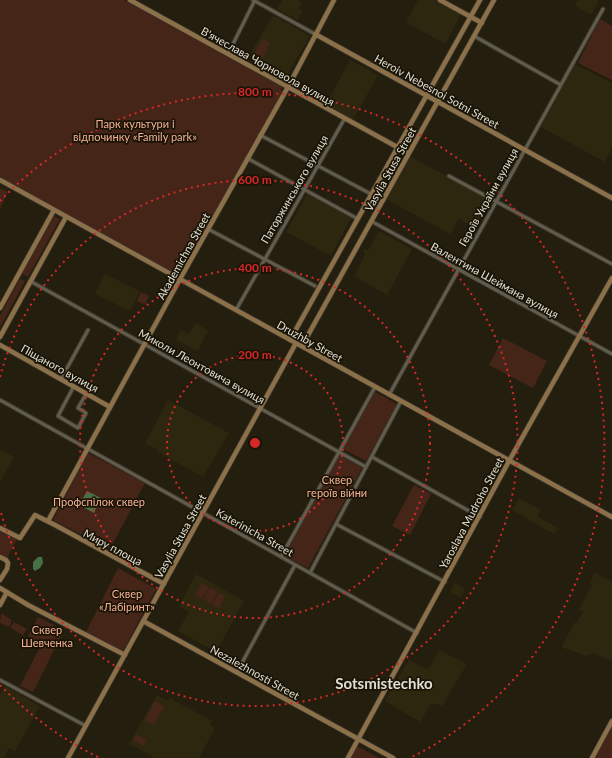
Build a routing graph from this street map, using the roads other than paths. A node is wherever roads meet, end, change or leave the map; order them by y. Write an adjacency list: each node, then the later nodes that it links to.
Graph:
1 (130, 0): 7 (street, В'ячеслава Чорновола вулиця)
2 (254, 0): 11 (street, Heroiv Nebesnoi Sotni Street); 13 (street)
3 (334, 0): 11 (street, Akademichna Street)
4 (440, 0): 9 (street)
5 (480, 0): 9 (street, Vasylia Stusa Street)
6 (494, 0): 10 (street, Vasylia Stusa Street)
7 (139, 2): 13 (street, В'ячеслава Чорновола вулиця)
8 (603, 9): 14 (street, Героїв України вулиця)
9 (470, 16): 10 (street); 16 (street, Vasylia Stusa Street)
10 (482, 23): 12 (street, Vasylia Stusa Street)
11 (315, 34): 15 (street, Akademichna Street); 16 (street, Heroiv Nebesnoi Sotni Street)
12 (474, 36): 14 (street); 17 (street, Vasylia Stusa Street)
13 (228, 54): 15 (street, В'ячеслава Чорновола вулиця)
14 (561, 85): 21 (street, Героїв України вулиця)
15 (288, 87): 18 (street, В'ячеслава Чорновола вулиця); 19 (street, Akademichna Street)
16 (426, 95): 17 (street, Heroiv Nebesnoi Sotni Street); 20 (street, Vasylia Stusa Street)
17 (438, 101): 21 (street, Heroiv Nebesnoi Sotni Street); 22 (street, Vasylia Stusa Street)
18 (345, 118): 20 (street, В'ячеслава Чорновола вулиця); 24 (street, Паторжинського вулиця)
19 (260, 135): 23 (street, Akademichna Street); 24 (street)
20 (397, 147): 22 (street, В'ячеслава Чорновола вулиця); 28 (street, Vasylia Stusa Street)
21 (525, 149): 29 (street, Heroiv Nebesnoi Sotni Street); 30 (street, Героїв України вулиця)
22 (408, 153): 34 (street, Vasylia Stusa Street)
23 (247, 158): 27 (street); 35 (street, Akademichna Street)
24 (318, 166): 27 (street, Паторжинського вулиця); 28 (street)
25 (449, 176): 30 (street)
26 (0, 180): 31 (street, Druzhby Street)
27 (305, 189): 33 (street); 36 (street, Паторжинського вулиця)
28 (371, 194): 33 (street, Vasylia Stusa Street)
29 (612, 198)
30 (496, 202): 37 (street); 38 (street, Героїв України вулиця)
31 (54, 210): 32 (street, Druzhby Street); 43 (street)
32 (66, 217): 40 (street, Druzhby Street); 41 (street)
33 (358, 218): 48 (street, Vasylia Stusa Street)
34 (371, 221): 38 (street, Валентина Шеймана вулиця); 52 (street, Vasylia Stusa Street)
35 (208, 229): 36 (street); 40 (street, Akademichna Street)
36 (265, 259): 42 (street); 44 (street, Паторжинського вулиця)
37 (612, 264)
38 (458, 270): 46 (street, Валентина Шеймана вулиця); 58 (street, Героїв України вулиця)
39 (612, 278): 46 (street, Yaroslava Mudroho Street)
40 (180, 279): 44 (street, Druzhby Street); 51 (street, Akademichna Street)
41 (30, 281): 47 (street); 51 (street, Миколи Леонтовича вулиця)
42 (314, 286)
43 (0, 308)
44 (236, 310): 48 (street, Druzhby Street)
45 (88, 330): 54 (street)
46 (580, 336): 53 (street, Валентина Шеймана вулиця); 66 (street, Yaroslava Mudroho Street)
47 (0, 337)
48 (290, 340): 49 (street, Druzhby Street)
49 (296, 343): 52 (street, Druzhby Street); 62 (street, Vasylia Stusa Street)
50 (0, 345): 54 (street, Піщаного вулиця)
51 (145, 345): 61 (street, Akademichna Street); 62 (street, Миколи Леонтовича вулиця)
52 (302, 346): 56 (street, Druzhby Street)
53 (612, 354)
54 (61, 379): 55 (street, Піщаного вулиця)
55 (74, 386): 57 (street, Піщаного вулиця); 57 (street)
56 (375, 387): 58 (street, Druzhby Street); 64 (street)
57 (86, 394): 61 (street, Піщаного вулиця)
58 (389, 395): 60 (street, Druzhby Street)
59 (0, 400): 63 (street, Katerinicha Street)
60 (402, 401): 65 (street); 66 (street, Druzhby Street)
61 (110, 407): 63 (street, Akademichna Street)
62 (260, 409): 64 (street, Миколи Леонтовича вулиця); 68 (street, Vasylia Stusa Street)
63 (87, 449): 68 (street, Katerinicha Street); 71 (street, Akademichna Street)
64 (339, 452): 67 (street, Миколи Леонтовича вулиця); 75 (street)
65 (372, 457): 67 (street); 69 (street)
66 (510, 461): 69 (street, Yaroslava Mudroho Street); 70 (street, Druzhby Street)
67 (366, 467): 72 (street)
68 (203, 513): 75 (street, Katerinicha Street); 80 (street, Vasylia Stusa Street)
69 (480, 517): 79 (street, Yaroslava Mudroho Street)
70 (612, 517)
71 (48, 521): 73 (street); 80 (street, Миру площа)
72 (336, 524): 77 (street); 79 (street)
73 (0, 528)
74 (0, 557): 78 (street)
75 (281, 557): 76 (street, Katerinicha Street)
76 (295, 565): 77 (street, Katerinicha Street); 87 (street)
77 (310, 573): 85 (street, Katerinicha Street)
78 (0, 580)
79 (445, 582): 85 (street, Yaroslava Mudroho Street)
80 (164, 584): 84 (street, Vasylia Stusa Street)
81 (0, 588): 82 (street)
82 (7, 592): 83 (street); 86 (street)
83 (0, 605)
84 (143, 622): 86 (street, Vasylia Stusa Street); 87 (street, Nezalezhnosti Street)
85 (417, 633): 91 (street, Yaroslava Mudroho Street)
86 (125, 655): 90 (street, Vasylia Stusa Street)
87 (237, 672): 91 (street, Nezalezhnosti Street)
88 (0, 680): 90 (street)
89 (612, 721): 95 (street)
90 (86, 726): 92 (street, Vasylia Stusa Street)
91 (358, 739): 93 (street, Yaroslava Mudroho Street); 94 (street, Nezalezhnosti Street)
92 (68, 758)
93 (348, 758)
94 (393, 758)
95 (592, 758)

